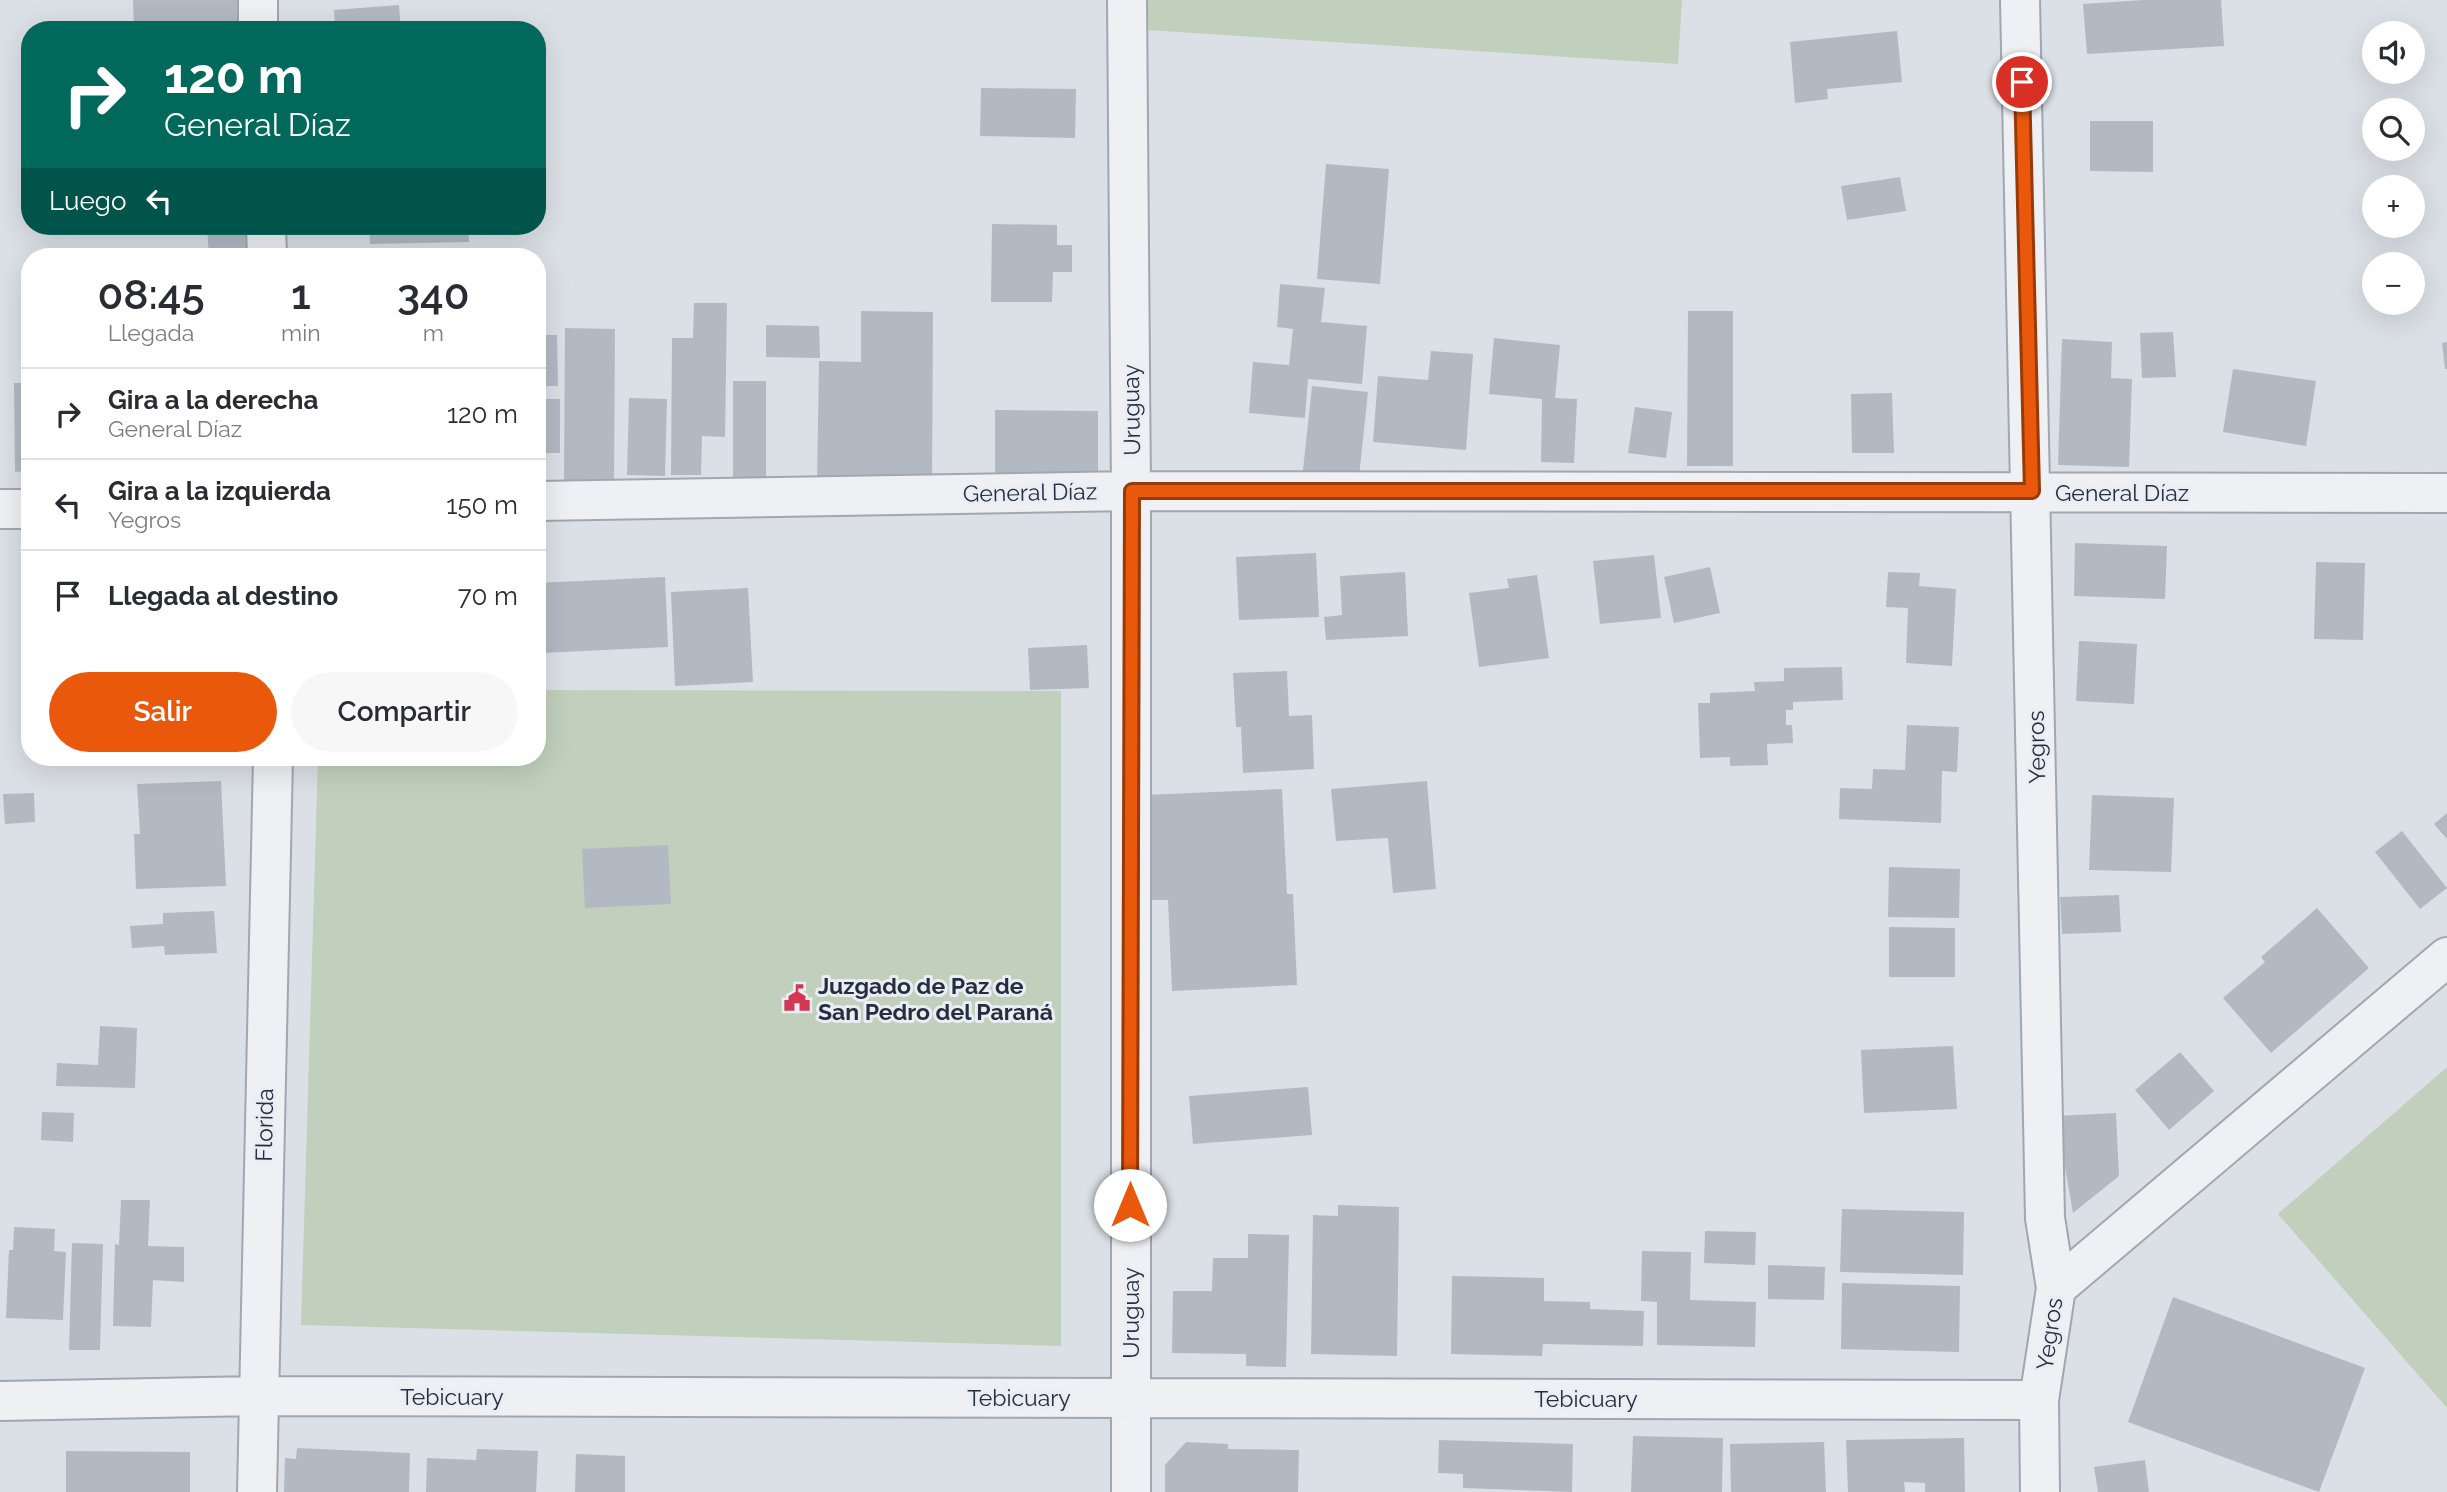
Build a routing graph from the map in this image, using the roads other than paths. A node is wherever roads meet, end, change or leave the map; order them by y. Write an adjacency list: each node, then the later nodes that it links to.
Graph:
1 (258, 0): 4 (street)
2 (1127, 0): 5 (street, Uruguay)
3 (2020, 0): 6 (street, Yegros)
4 (258, 21)
5 (1132, 491): 6 (street, General Díaz); 8 (street, General Díaz); 15 (street, Uruguay)
6 (2032, 491): 7 (street, General Díaz); 13 (street, Yegros)
7 (2447, 492)
8 (546, 501)
9 (0, 509): 10 (street)
10 (21, 509)
11 (273, 766): 14 (street, Florida)
12 (2447, 957): 13 (street)
13 (2056, 1288): 16 (street, Yegros)
14 (258, 1396): 15 (street, Tebicuary); 17 (street, Tebicuary); 18 (street, Florida)
15 (1130, 1397): 16 (street, Tebicuary); 19 (street, Uruguay)
16 (2039, 1400): 20 (street, Yegros)
17 (0, 1401)
18 (257, 1492)
19 (1131, 1492)
20 (2040, 1492)

